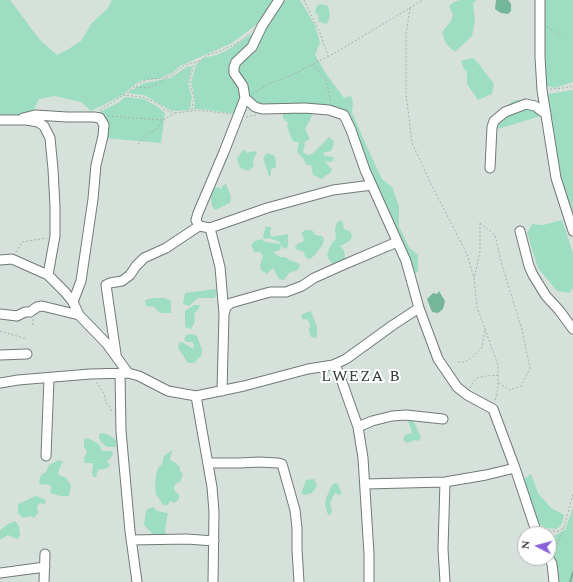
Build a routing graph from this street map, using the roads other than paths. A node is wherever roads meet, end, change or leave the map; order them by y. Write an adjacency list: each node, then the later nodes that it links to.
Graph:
1 (279, 0): 3 (street)
2 (540, 0): 4 (street)
3 (245, 98): 8 (street); 9 (street)
4 (546, 114): 7 (street); 12 (street)
5 (0, 120): 6 (street)
6 (17, 120): 15 (street); 16 (street)
7 (490, 168)
8 (372, 186): 10 (street); 13 (street)
9 (199, 226): 10 (street); 24 (street)
10 (210, 228): 19 (street)
11 (520, 231): 21 (street)
12 (573, 231)
13 (397, 242): 17 (street); 19 (street)
14 (0, 260): 15 (street)
15 (48, 275): 16 (street)
16 (73, 302): 20 (street)
17 (419, 308): 25 (street); 35 (street)
18 (0, 314): 20 (street)
19 (224, 314): 29 (street)
20 (79, 315): 24 (street)
21 (573, 329)
22 (27, 354): 23 (street)
23 (0, 355)
24 (116, 355): 26 (street)
25 (333, 365): 29 (street); 32 (street)
26 (124, 373): 27 (street); 30 (street); 39 (street)
27 (50, 378): 28 (street); 33 (street)
28 (0, 383)
29 (222, 391): 30 (street)
30 (196, 396): 34 (street)
31 (443, 419): 32 (street)
32 (358, 427): 37 (street)
33 (46, 456)
34 (208, 463): 40 (street); 48 (street)
35 (514, 468): 36 (street); 38 (street)
36 (445, 482): 37 (street); 50 (street)
37 (366, 484): 49 (street)
38 (535, 526)
39 (131, 540): 40 (street); 46 (street)
40 (214, 541): 47 (street)
41 (45, 554): 43 (street)
42 (552, 566): 51 (street)
43 (45, 567): 44 (street); 45 (street)
44 (0, 573)
45 (44, 582)
46 (137, 582)
47 (213, 582)
48 (299, 582)
49 (369, 582)
50 (445, 582)
51 (554, 582)

